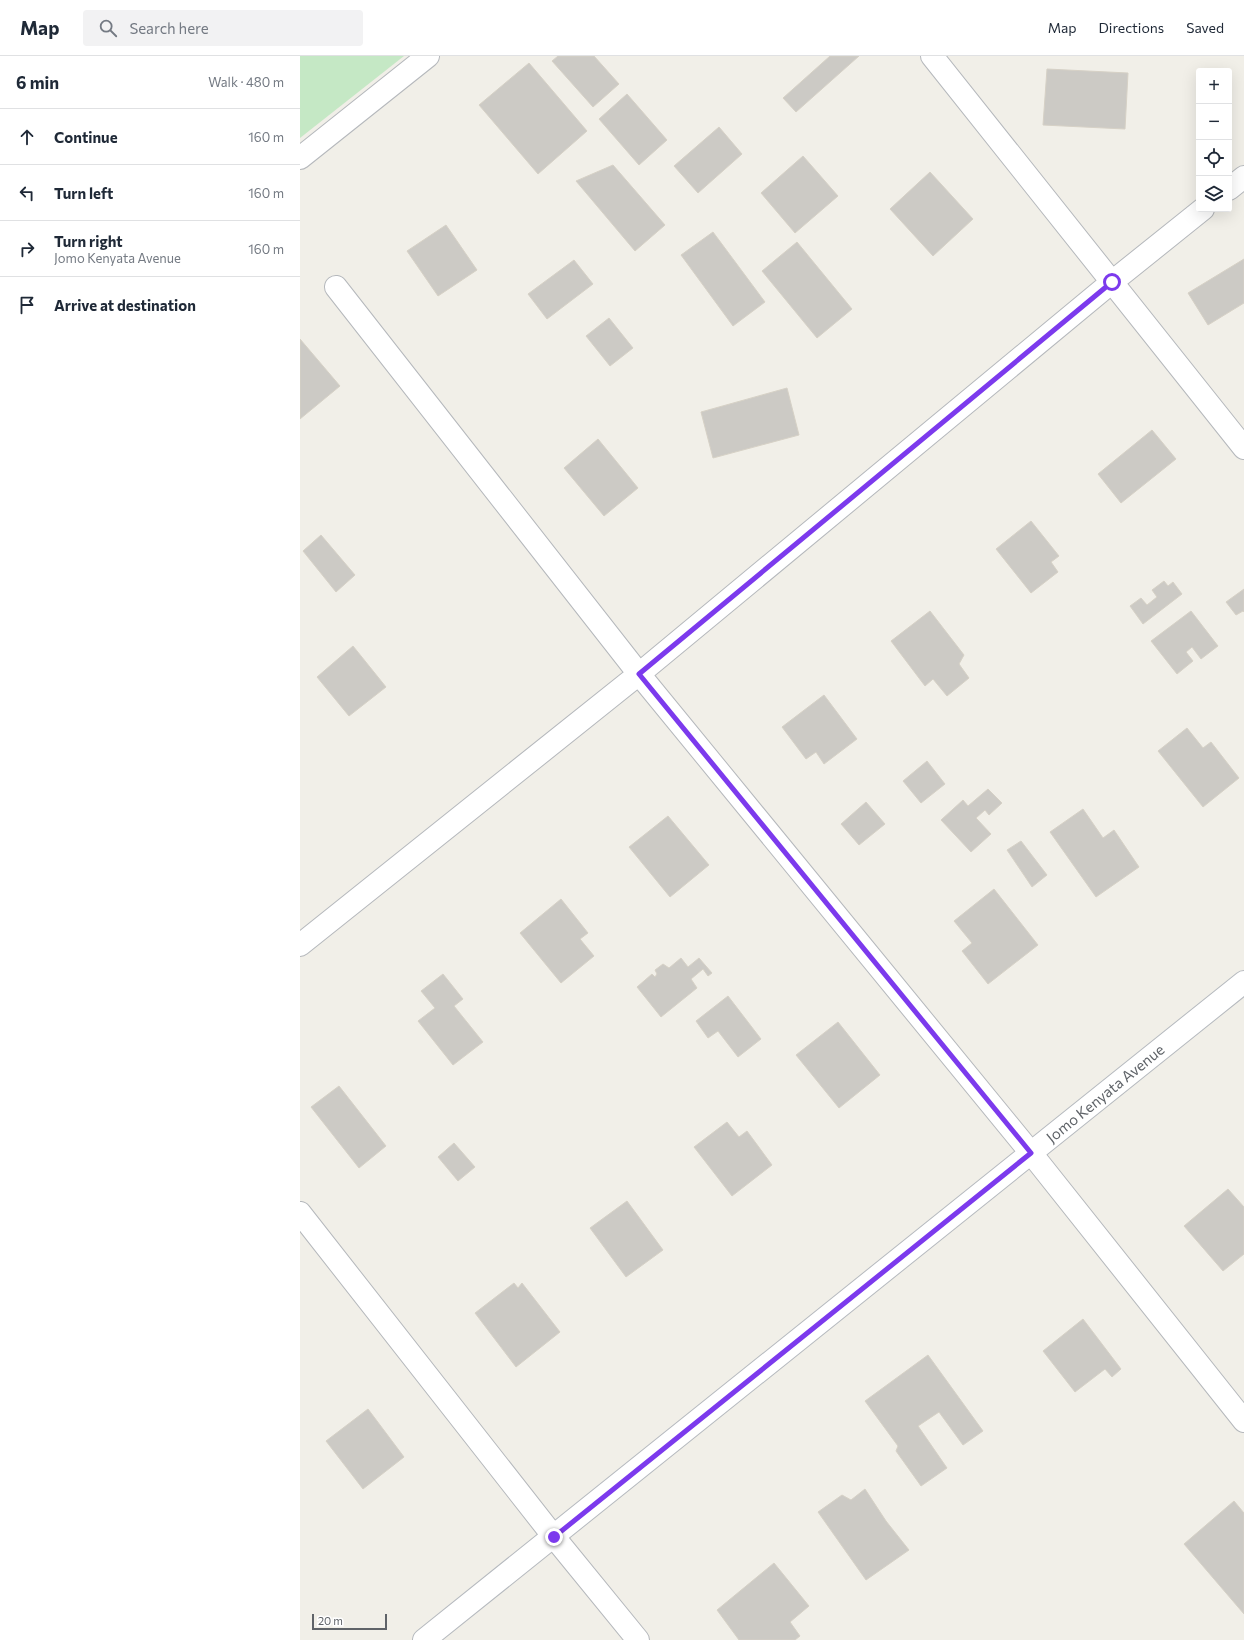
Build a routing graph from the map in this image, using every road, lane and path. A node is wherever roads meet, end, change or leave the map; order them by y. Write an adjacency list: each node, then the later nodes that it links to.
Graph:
1 (428, 56): 3 (street)
2 (932, 56): 7 (street)
3 (300, 158)
4 (1244, 177): 5 (street)
5 (1232, 187)
6 (1199, 212): 7 (street)
7 (1112, 282): 9 (street); 10 (street)
8 (336, 287): 10 (street)
9 (1244, 448)
10 (639, 674): 11 (street); 13 (street)
11 (300, 945)
12 (1244, 982): 13 (street, Jomo Kenyata Avenue)
13 (1031, 1153): 15 (street); 16 (street, Jomo Kenyata Avenue)
14 (300, 1213): 16 (street)
15 (1244, 1421)
16 (554, 1537): 17 (street, Jomo Kenyata Avenue); 18 (street)
17 (424, 1640)
18 (638, 1640)

